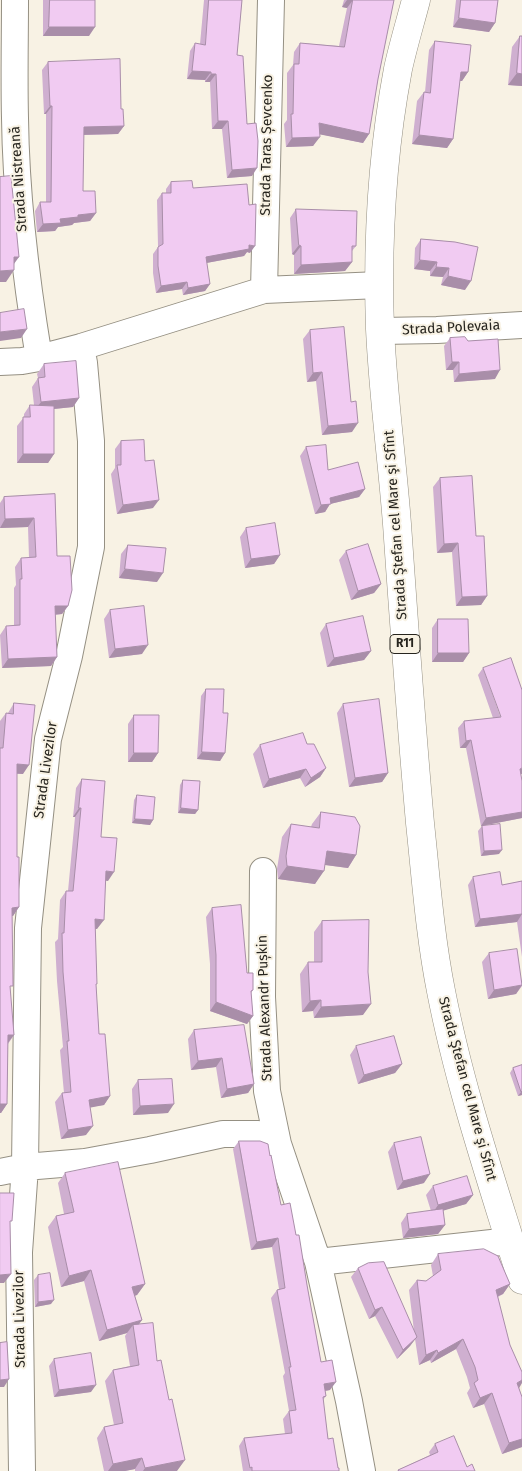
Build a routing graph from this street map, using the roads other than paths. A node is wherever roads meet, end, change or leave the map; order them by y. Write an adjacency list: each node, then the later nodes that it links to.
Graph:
1 (15, 0): 9 (street, Strada Nistreană)
2 (270, 0): 5 (street, Strada Taras Șevcenko)
3 (416, 0): 4 (main road, Strada Ştefan cel Mare şi Sfînt / R11)
4 (379, 285): 5 (street); 7 (main road, Strada Ştefan cel Mare şi Sfînt / R11)
5 (264, 290): 8 (street)
6 (522, 325): 7 (street, Strada Polevaia)
7 (380, 331): 14 (main road, Strada Ştefan cel Mare şi Sfînt / R11)
8 (81, 346): 9 (street); 13 (street, Strada Livezilor)
9 (39, 358): 10 (street)
10 (0, 362)
11 (264, 871): 12 (street, Strada Alexandr Pușkin)
12 (278, 1144): 13 (street); 15 (street, Strada Alexandr Pușkin)
13 (12, 1170): 17 (street, Strada Livezilor)
14 (510, 1241): 15 (street); 16 (main road, Strada Ştefan cel Mare şi Sfînt / R11)
15 (318, 1262): 18 (street, Strada Alexandr Pușkin)
16 (522, 1280)
17 (22, 1471)
18 (362, 1471)

